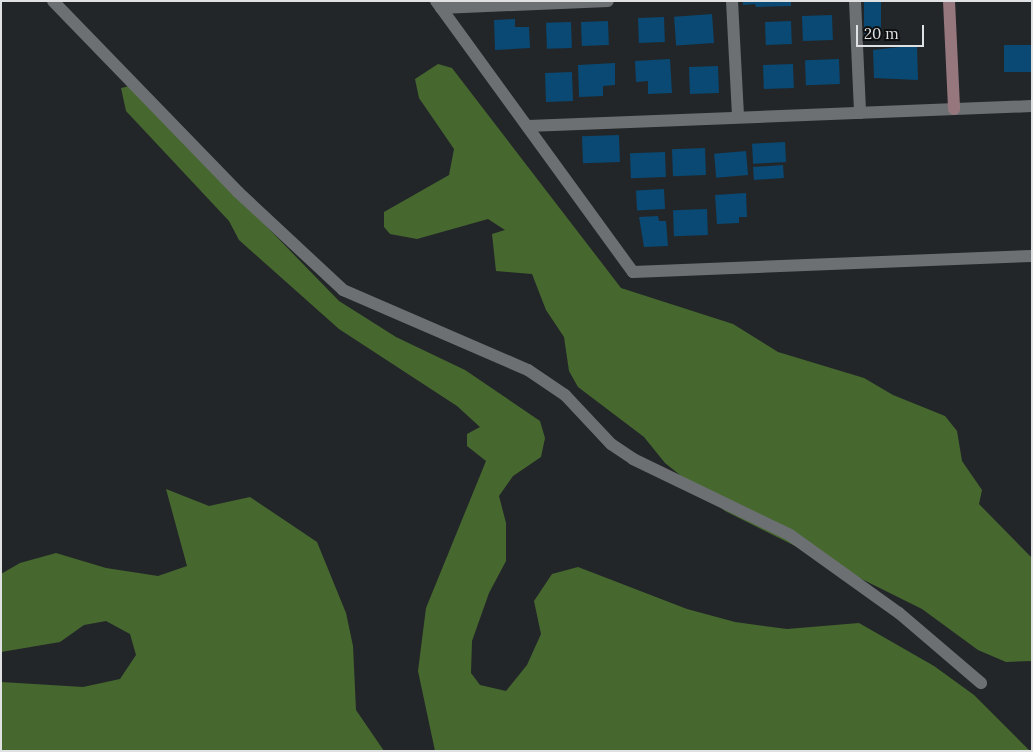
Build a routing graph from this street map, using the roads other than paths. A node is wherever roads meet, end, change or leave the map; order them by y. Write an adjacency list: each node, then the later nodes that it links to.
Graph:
1 (53, 1): 13 (street)
2 (608, 1): 6 (street)
3 (732, 1): 10 (street)
4 (856, 1): 9 (street)
5 (949, 1): 8 (street)
6 (438, 5): 11 (street)
7 (1032, 106): 8 (street)
8 (954, 109): 9 (street)
9 (860, 113): 10 (street)
10 (738, 118): 11 (street)
11 (528, 126): 12 (street)
12 (1032, 256)
13 (981, 683)

